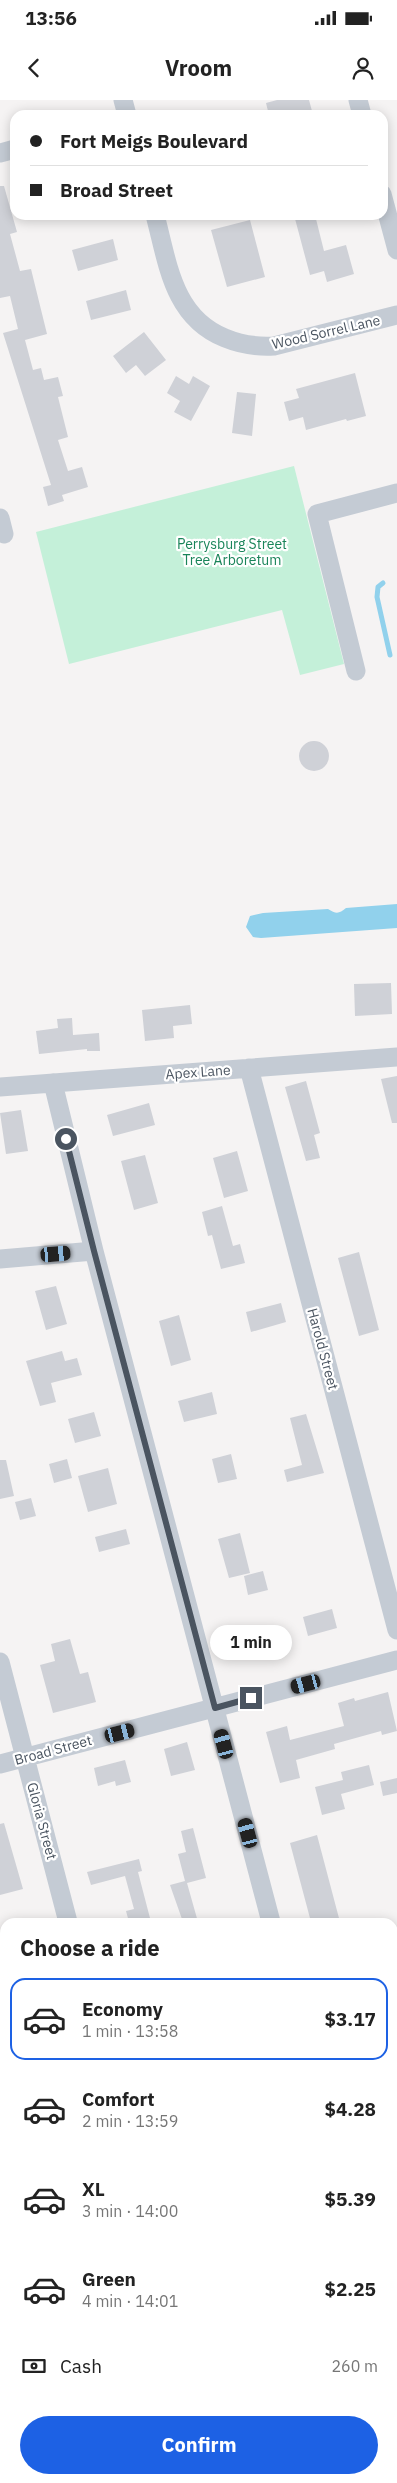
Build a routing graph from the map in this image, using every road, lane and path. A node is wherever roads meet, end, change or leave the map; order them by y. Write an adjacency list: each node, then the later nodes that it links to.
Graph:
1 (388, 216): 3 (street)
2 (155, 220): 4 (street, Wood Sorrel Lane)
3 (397, 250)
4 (397, 315)
5 (397, 493): 6 (street)
6 (356, 671)
7 (397, 1057): 8 (street, Apex Lane)
8 (250, 1068): 9 (street, Apex Lane); 13 (street, Harold Street)
9 (53, 1083): 10 (street, Apex Lane); 11 (street)
10 (0, 1087)
11 (94, 1251): 12 (street); 16 (street)
12 (0, 1259)
13 (397, 1630)
14 (397, 1660): 16 (street, Broad Street)
15 (0, 1662): 17 (street, Gloria Street)
16 (215, 1708): 17 (street, Broad Street); 20 (street)
17 (25, 1758): 18 (street, Broad Street); 19 (street, Gloria Street)
18 (0, 1764)
19 (67, 1918)
20 (270, 1918)

